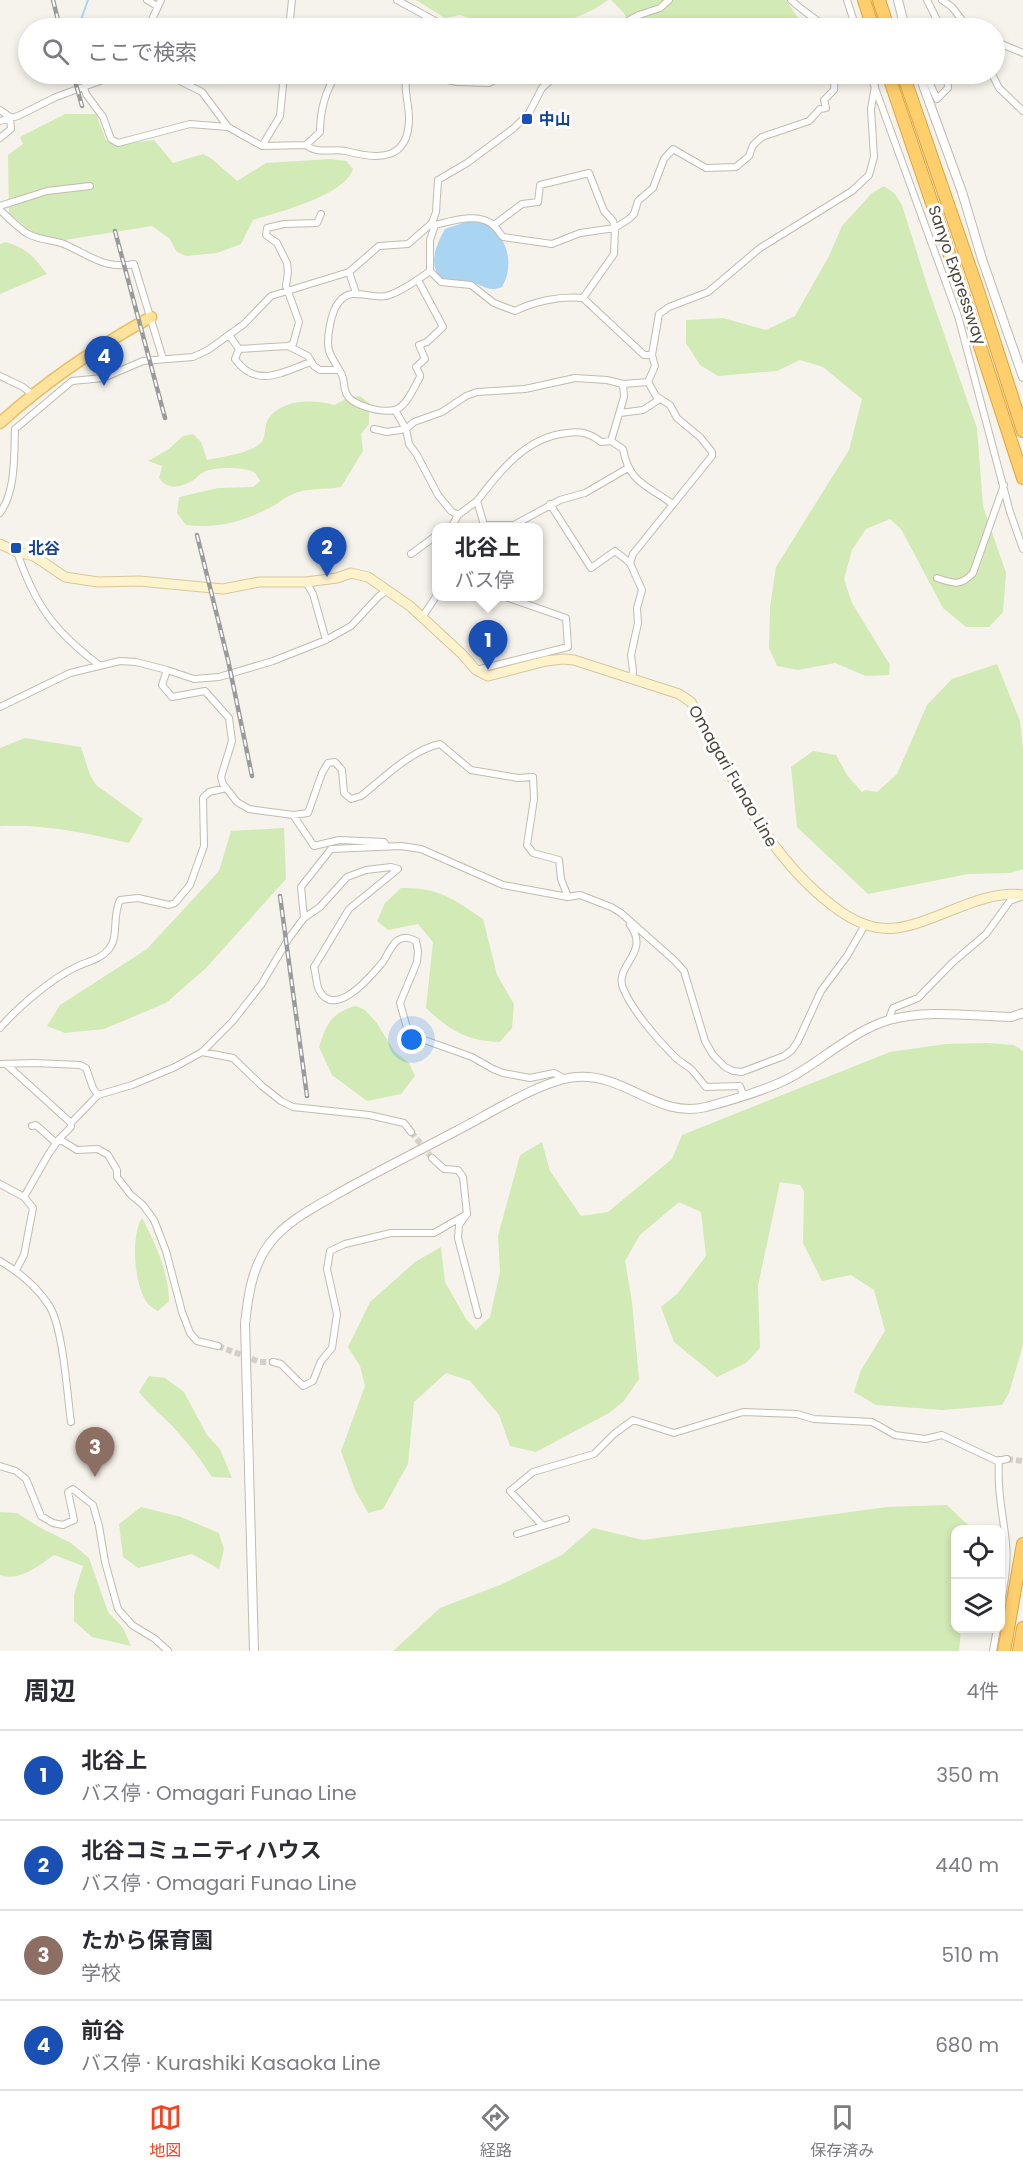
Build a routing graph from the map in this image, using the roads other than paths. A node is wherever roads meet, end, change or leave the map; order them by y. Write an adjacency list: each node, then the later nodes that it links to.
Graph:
1 (147, 0): 12 (street)
2 (292, 0): 14 (street)
3 (397, 0): 15 (street)
4 (669, 0): 16 (street)
5 (791, 0): 17 (street)
6 (847, 0): 18 (street)
7 (864, 0): 19 (highway)
8 (879, 0): 20 (highway)
9 (898, 0): 21 (street)
10 (927, 0): 22 (street)
11 (942, 0): 23 (street)
12 (159, 3): 13 (street)
13 (152, 18)
14 (290, 18)
15 (430, 18)
16 (633, 18)
17 (814, 18)
18 (853, 18)
19 (870, 18)
20 (885, 18)
21 (902, 18)
22 (936, 18)
23 (960, 18)
24 (1005, 45): 25 (street)
25 (1023, 53)
26 (92, 84): 40 (street)
27 (186, 84): 45 (street)
28 (283, 84): 48 (street)
29 (331, 84): 47 (street)
30 (405, 84): 47 (street)
31 (546, 84): 52 (street)
32 (834, 84): 54 (street)
33 (891, 84): 83 (highway, Sanyo Expressway)
34 (906, 84): 80 (highway, Sanyo Expressway)
35 (923, 84): 70 (street)
36 (930, 84): 37 (street)
37 (948, 84)
38 (997, 84): 42 (street)
39 (874, 86): 65 (street); 84 (street)
40 (84, 87): 43 (street); 45 (street)
41 (0, 110): 43 (street)
42 (1023, 111)
43 (10, 117): 44 (street); 46 (street)
44 (0, 121)
45 (228, 127): 48 (street)
46 (0, 138)
47 (306, 145): 48 (street)
48 (262, 147)
49 (90, 186): 50 (street)
50 (0, 208): 61 (street)
51 (321, 214): 58 (street)
52 (433, 224): 53 (street); 55 (street); 56 (street)
53 (494, 225): 54 (street); 54 (street)
54 (615, 228): 60 (street)
55 (430, 271): 57 (street); 60 (street)
56 (349, 272): 58 (street); 59 (street)
57 (418, 280): 59 (street); 75 (street)
58 (288, 290): 62 (street); 63 (street)
59 (356, 293): 68 (street)
60 (583, 298): 65 (street)
61 (151, 317): 66 (street); 73 (main road)
62 (229, 335): 64 (street); 66 (street)
63 (288, 346): 64 (street); 67 (street)
64 (239, 349): 67 (street)
65 (652, 355): 71 (street)
66 (163, 359): 88 (street)
67 (311, 362): 68 (street)
68 (338, 370): 75 (street)
69 (0, 376): 73 (street)
70 (1023, 377)
71 (648, 382): 72 (street); 74 (street)
72 (623, 384): 76 (street); 79 (street)
73 (33, 395): 77 (main road)
74 (660, 399): 76 (street); 86 (street)
75 (394, 410): 79 (street)
76 (620, 413): 81 (street)
77 (0, 423)
78 (374, 429): 79 (street)
79 (406, 429): 89 (street)
80 (1023, 431)
81 (611, 441): 82 (street); 85 (street)
82 (628, 468): 86 (street); 87 (street)
83 (1023, 478)
84 (1004, 485): 95 (street); 99 (street)
85 (477, 501): 89 (street); 91 (street)
86 (672, 503): 98 (street)
87 (550, 504): 92 (street); 98 (street)
88 (0, 513)
89 (458, 515): 90 (street)
90 (454, 523)
91 (482, 523)
92 (517, 523)
93 (432, 539): 97 (street)
94 (0, 544): 96 (main road)
95 (1023, 549)
96 (17, 552): 100 (main road); 106 (street)
97 (411, 554)
98 (630, 563): 109 (street)
99 (937, 578)
100 (306, 582): 101 (main road); 105 (street)
101 (388, 590): 104 (main road); 105 (street)
102 (433, 601): 104 (street)
103 (515, 601): 108 (street)
104 (423, 616): 108 (main road)
105 (326, 640): 107 (street)
106 (99, 665): 107 (street); 110 (street)
107 (167, 670): 111 (street)
108 (476, 670): 109 (main road, Omagari Funao Line)
109 (632, 679): 118 (main road, Omagari Funao Line)
110 (0, 707)
111 (226, 788): 112 (street); 121 (street)
112 (293, 815): 113 (street); 115 (street)
113 (387, 846): 115 (street); 117 (street)
114 (1023, 895): 118 (main road, Omagari Funao Line); 120 (street)
115 (568, 897): 116 (street)
116 (621, 913): 118 (street); 126 (street)
117 (304, 918): 122 (street); 124 (street)
118 (865, 925)
119 (1023, 1013): 120 (street)
120 (888, 1021): 126 (street)
121 (0, 1028)
122 (202, 1052): 125 (street); 129 (street)
123 (3, 1064): 125 (street); 127 (street)
124 (565, 1079): 126 (street); 150 (street)
125 (98, 1095): 127 (street)
126 (743, 1095)
127 (71, 1123): 130 (street)
128 (32, 1126): 130 (street)
129 (411, 1132)
130 (58, 1141): 133 (street); 138 (street)
131 (432, 1158): 134 (street)
132 (0, 1184): 133 (street)
133 (24, 1197): 136 (street)
134 (467, 1214): 137 (street); 139 (street)
135 (0, 1261): 136 (street)
136 (16, 1270): 140 (street)
137 (478, 1315)
138 (218, 1346)
139 (273, 1362)
140 (71, 1422)
141 (0, 1466): 149 (street)
142 (566, 1519): 143 (street)
143 (543, 1526): 144 (street); 146 (street)
144 (517, 1534)
145 (1023, 1544): 152 (highway)
146 (1005, 1583)
147 (1023, 1628): 153 (highway)
148 (996, 1633): 151 (street)
149 (168, 1651)
150 (254, 1651)
151 (993, 1651)
152 (1004, 1651)
153 (1019, 1651)

